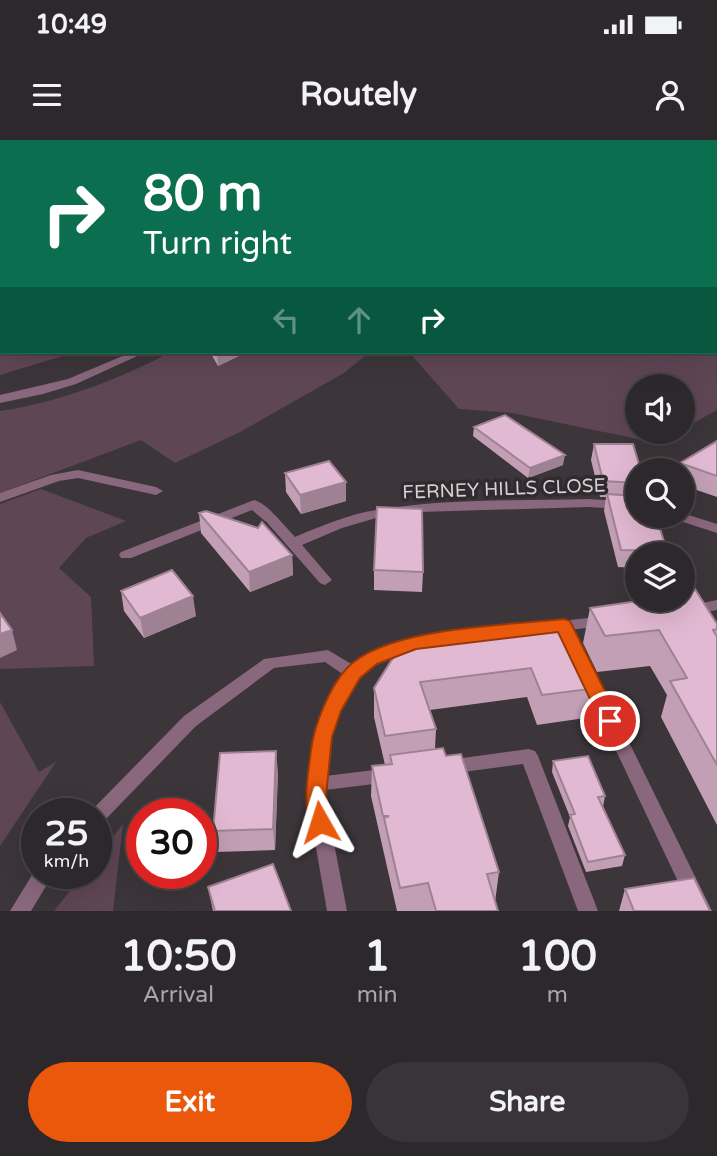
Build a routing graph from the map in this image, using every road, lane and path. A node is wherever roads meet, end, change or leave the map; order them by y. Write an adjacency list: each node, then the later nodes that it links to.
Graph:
1 (137, 354): 2 (street)
2 (0, 398)
3 (156, 491): 4 (street)
4 (0, 498)
5 (625, 505): 8 (street, FERNEY HILLS CLOSE)
6 (695, 521): 7 (street)
7 (717, 529)
8 (294, 543): 9 (street); 10 (street)
9 (126, 555)
10 (324, 580)
11 (717, 605): 12 (street)
12 (667, 614)
13 (622, 619): 15 (street)
14 (582, 663): 22 (street)
15 (353, 673): 16 (street); 17 (street)
16 (317, 785): 20 (street); 21 (street)
17 (112, 800)
18 (34, 889): 19 (street)
19 (20, 911)
20 (337, 911)
21 (589, 911)
22 (702, 911)

